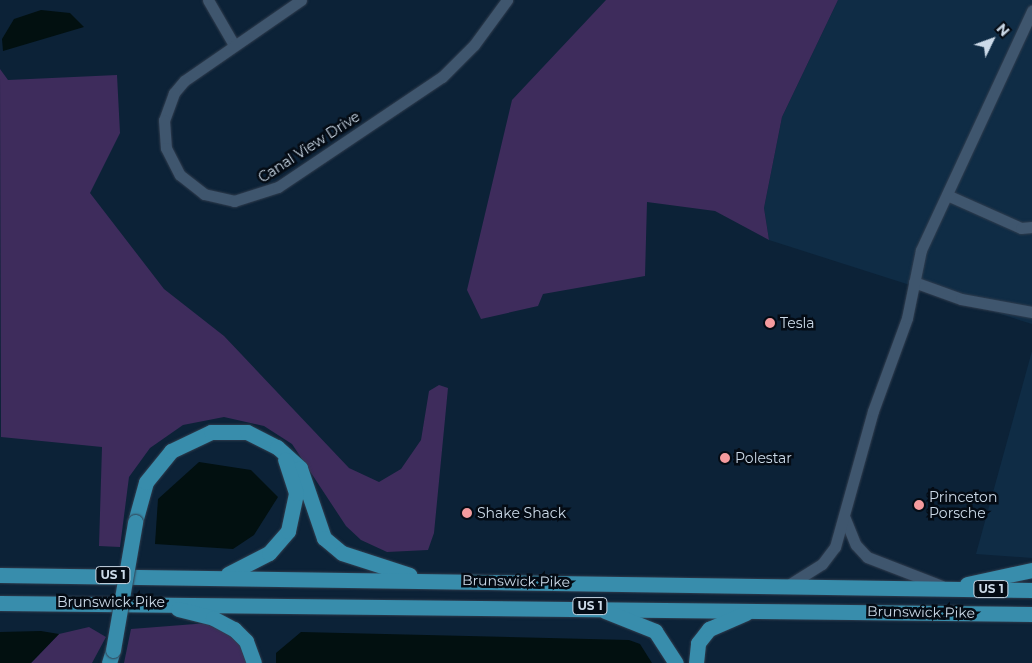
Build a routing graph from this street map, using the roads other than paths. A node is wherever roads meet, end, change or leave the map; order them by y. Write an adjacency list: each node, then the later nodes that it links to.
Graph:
1 (208, 0): 5 (street)
2 (301, 0): 5 (street, Canal View Drive)
3 (507, 0): 5 (street, Canal View Drive)
4 (1032, 11): 6 (street)
5 (234, 46)
6 (947, 195): 7 (street); 8 (street)
7 (1032, 227)
8 (914, 282): 9 (street); 11 (street)
9 (1032, 312)
10 (267, 441): 14 (highway); 15 (highway); 24 (highway, bridge)
11 (844, 516): 16 (street); 17 (street)
12 (1032, 570): 17 (highway)
13 (0, 575): 14 (highway, Brunswick Pike / US 1)
14 (226, 575): 15 (highway, Brunswick Pike / US 1)
15 (421, 580): 16 (highway, Brunswick Pike / US 1)
16 (787, 586): 17 (highway, Brunswick Pike / US 1)
17 (949, 588): 18 (highway, Brunswick Pike / US 1)
18 (1032, 590)
19 (0, 603): 20 (highway, Brunswick Pike / US 1)
20 (148, 603): 21 (highway, Brunswick Pike / US 1); 25 (highway)
21 (592, 606): 22 (highway, Brunswick Pike / US 1); 26 (highway)
22 (765, 610): 23 (highway, Brunswick Pike / US 1); 27 (highway)
23 (1032, 614)
24 (111, 657)
25 (254, 663)
26 (676, 663)
27 (696, 663)

